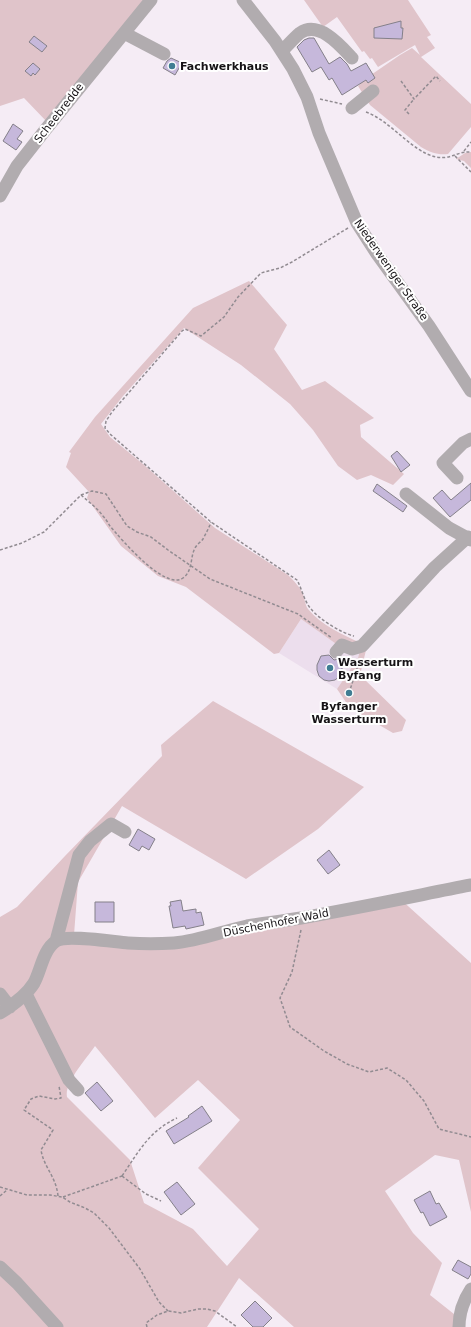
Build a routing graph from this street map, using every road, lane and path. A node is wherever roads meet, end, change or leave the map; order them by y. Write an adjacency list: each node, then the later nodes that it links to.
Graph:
1 (151, 0): 3 (street, Scheebredde)
2 (243, 0): 4 (street, Niederweniger Straße)
3 (124, 33): 5 (street); 19 (street, Scheebredde)
4 (282, 51): 6 (street); 10 (street, Niederweniger Straße)
5 (164, 54)
6 (352, 58)
7 (440, 80): 11 (path)
8 (401, 81): 11 (path)
9 (373, 91): 12 (street)
10 (307, 98): 12 (path); 20 (street, Niederweniger Straße)
11 (414, 99): 13 (path)
12 (352, 108): 17 (path)
13 (409, 114)
14 (471, 142): 15 (path)
15 (464, 151): 16 (path); 17 (path)
16 (471, 152)
17 (455, 156): 18 (path)
18 (471, 172)
19 (0, 196)
20 (357, 223): 21 (street, Niederweniger Straße); 26 (path)
21 (471, 391)
22 (471, 439): 23 (street)
23 (457, 478)
24 (406, 494): 27 (street)
25 (81, 495): 28 (path); 29 (path); 29 (path)
26 (211, 522): 29 (path); 30 (path)
27 (469, 538): 30 (street)
28 (0, 550)
29 (191, 566): 30 (path)
30 (351, 648): 31 (path)
31 (349, 693)
32 (125, 832): 35 (street)
33 (471, 884): 34 (street, Düschenhofer Wald)
34 (301, 918): 35 (street, Düschenhofer Wald); 42 (path)
35 (56, 941): 37 (street)
36 (0, 994): 38 (street)
37 (26, 994): 38 (street); 40 (street)
38 (5, 1010)
39 (58, 1082): 47 (path)
40 (78, 1090)
41 (177, 1118): 43 (path)
42 (471, 1138)
43 (122, 1176): 48 (path); 49 (path)
44 (0, 1187): 45 (path)
45 (7, 1190): 46 (path); 47 (path)
46 (0, 1196)
47 (58, 1196): 48 (path)
48 (62, 1197): 52 (path)
49 (161, 1202)
50 (0, 1267): 53 (street)
51 (471, 1289): 56 (street)
52 (168, 1311): 54 (path); 55 (path)
53 (57, 1327)
54 (146, 1327)
55 (238, 1327)
56 (459, 1327)

